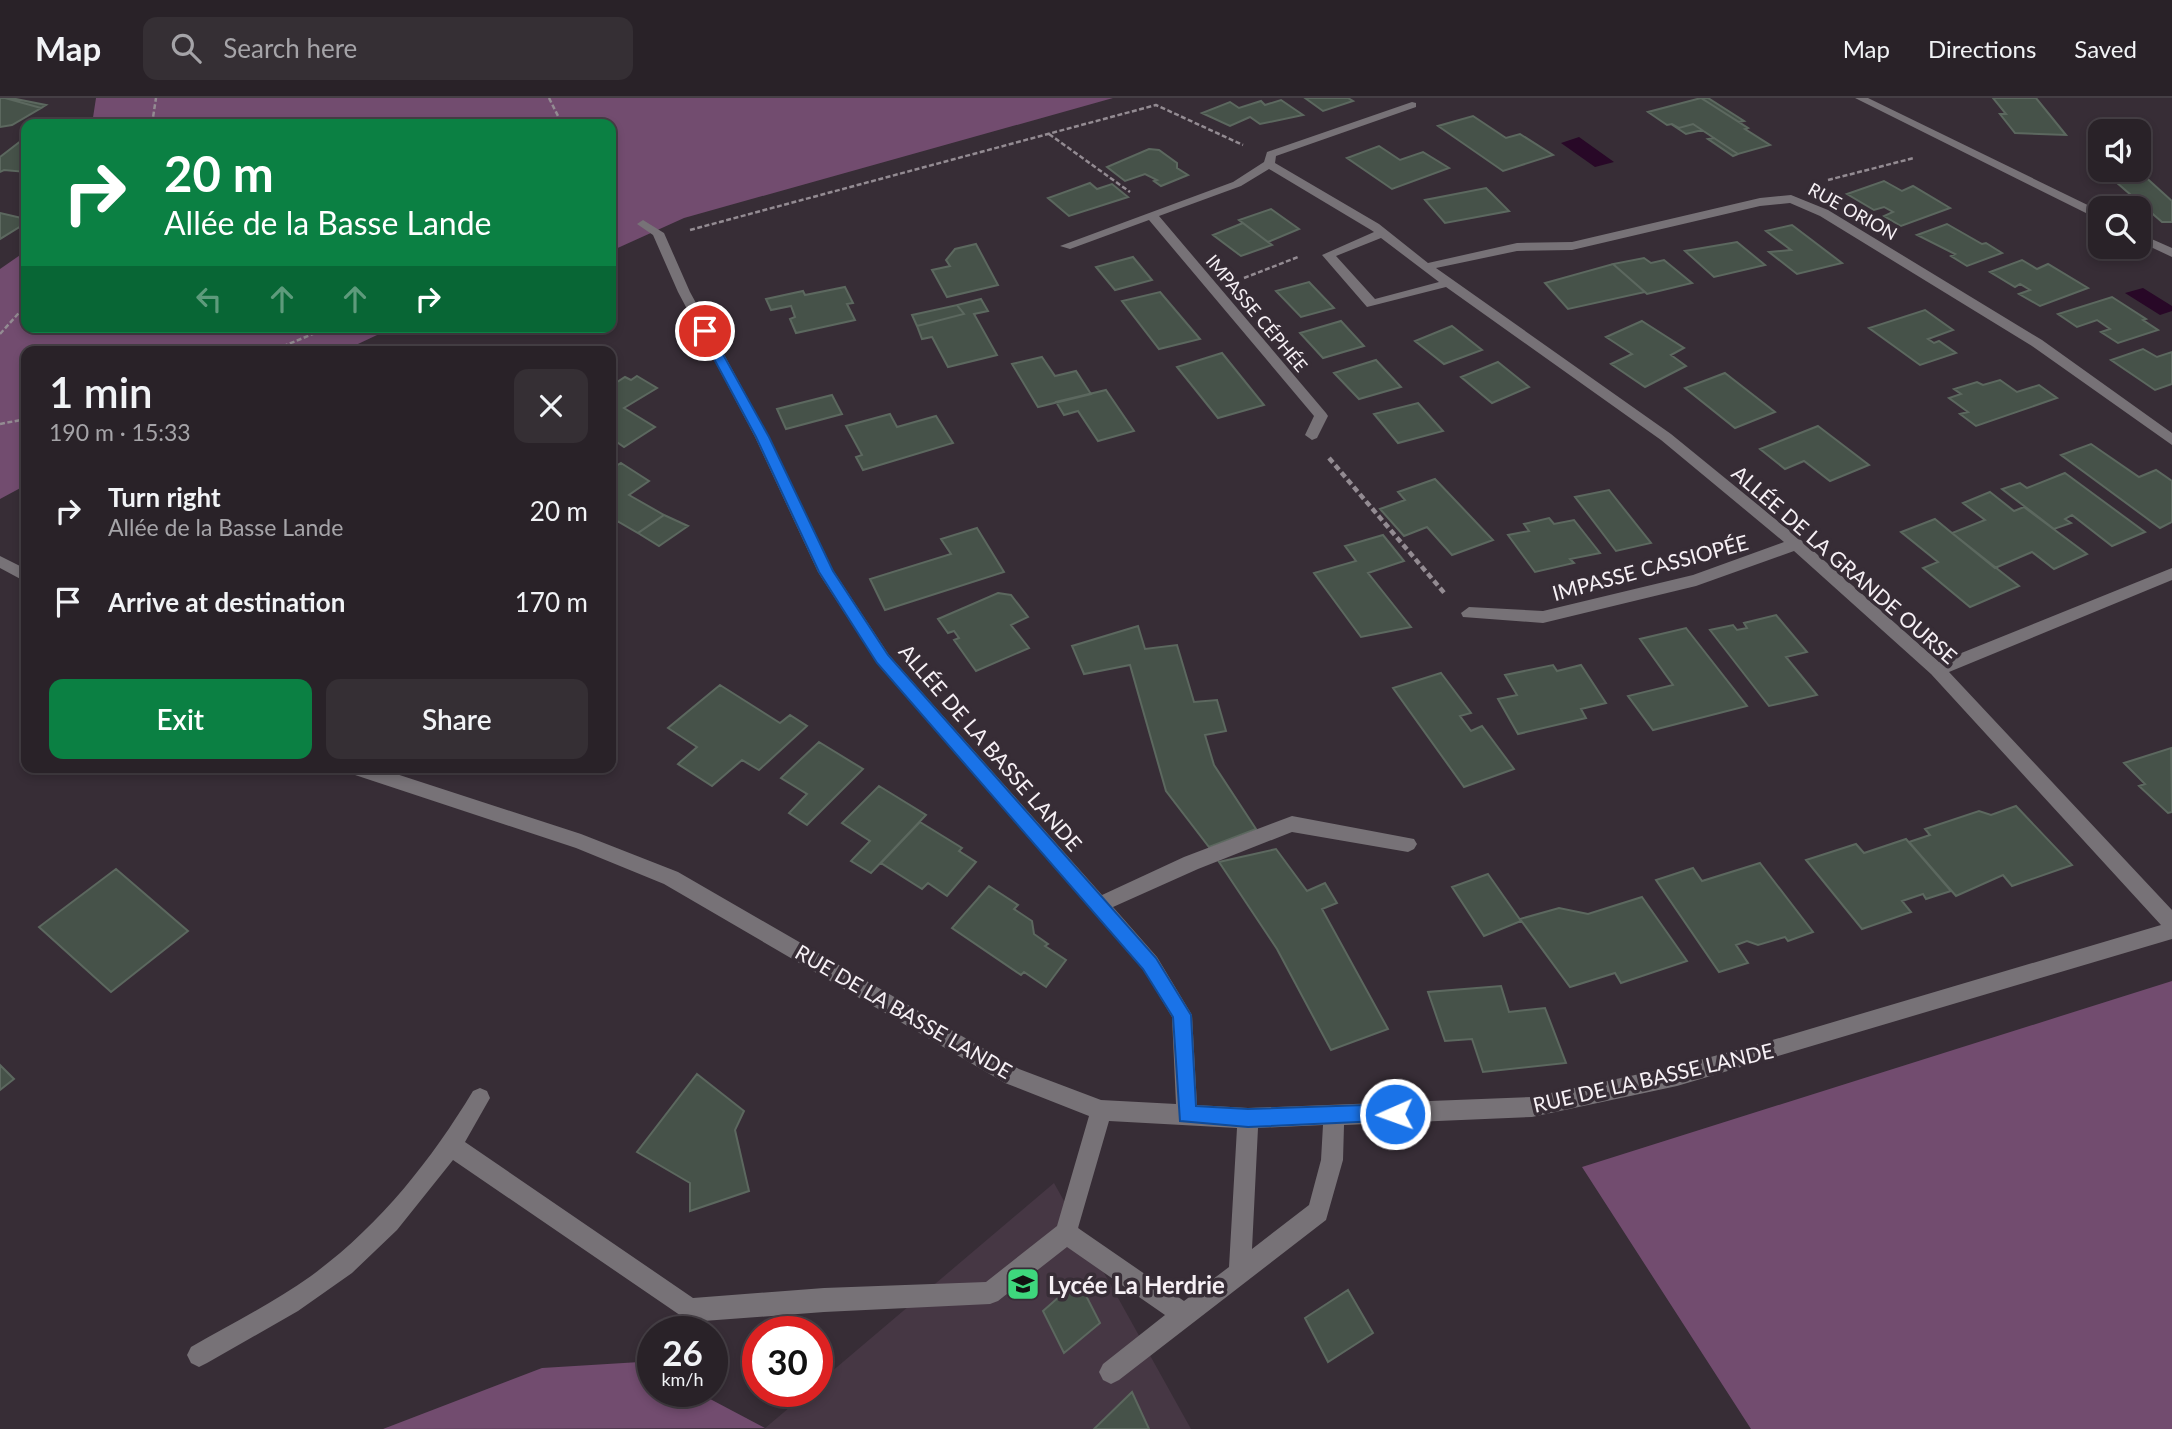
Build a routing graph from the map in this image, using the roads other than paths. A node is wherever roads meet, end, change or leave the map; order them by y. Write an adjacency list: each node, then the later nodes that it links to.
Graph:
1 (1860, 98): 4 (street)
2 (1412, 106): 3 (street)
3 (1270, 159): 5 (street); 7 (street, ALLÉE DE LA GRANDE OURSE)
4 (2088, 210)
5 (1152, 216): 9 (street); 13 (street, IMPASSE CÉPHÉE)
6 (643, 224): 23 (street, ALLÉE DE LA BASSE LANDE)
7 (1382, 233): 11 (street, ALLÉE DE LA GRANDE OURSE); 12 (street)
8 (2151, 242): 10 (street)
9 (1066, 246)
10 (2172, 253)
11 (1426, 268): 12 (street, ALLÉE DE LA GRANDE OURSE); 14 (street, RUE ORION)
12 (1448, 283): 15 (street, ALLÉE DE LA GRANDE OURSE)
13 (1312, 435)
14 (2172, 440)
15 (1796, 544): 19 (street, IMPASSE CASSIOPÉE); 20 (street, ALLÉE DE LA GRANDE OURSE)
16 (0, 561): 17 (street)
17 (21, 573)
18 (2172, 574): 20 (street)
19 (1469, 613)
20 (1937, 670): 24 (street, ALLÉE DE LA GRANDE OURSE)
21 (370, 773): 27 (street, RUE DE LA BASSE LANDE)
22 (1408, 844): 23 (street)
23 (1099, 905): 28 (street, ALLÉE DE LA BASSE LANDE)
24 (2172, 923)
25 (2172, 930): 29 (street, RUE DE LA BASSE LANDE)
26 (480, 1098): 31 (street)
27 (1101, 1110): 28 (street, RUE DE LA BASSE LANDE); 32 (street)
28 (1187, 1115): 30 (street, RUE DE LA BASSE LANDE)
29 (1334, 1116): 30 (street, RUE DE LA BASSE LANDE); 33 (street)
30 (1248, 1118): 33 (street)
31 (452, 1146): 32 (street); 35 (street)
32 (1066, 1233): 34 (street)
33 (1240, 1271): 34 (street)
34 (1185, 1315): 36 (street)
35 (199, 1355)
36 (1111, 1372)

